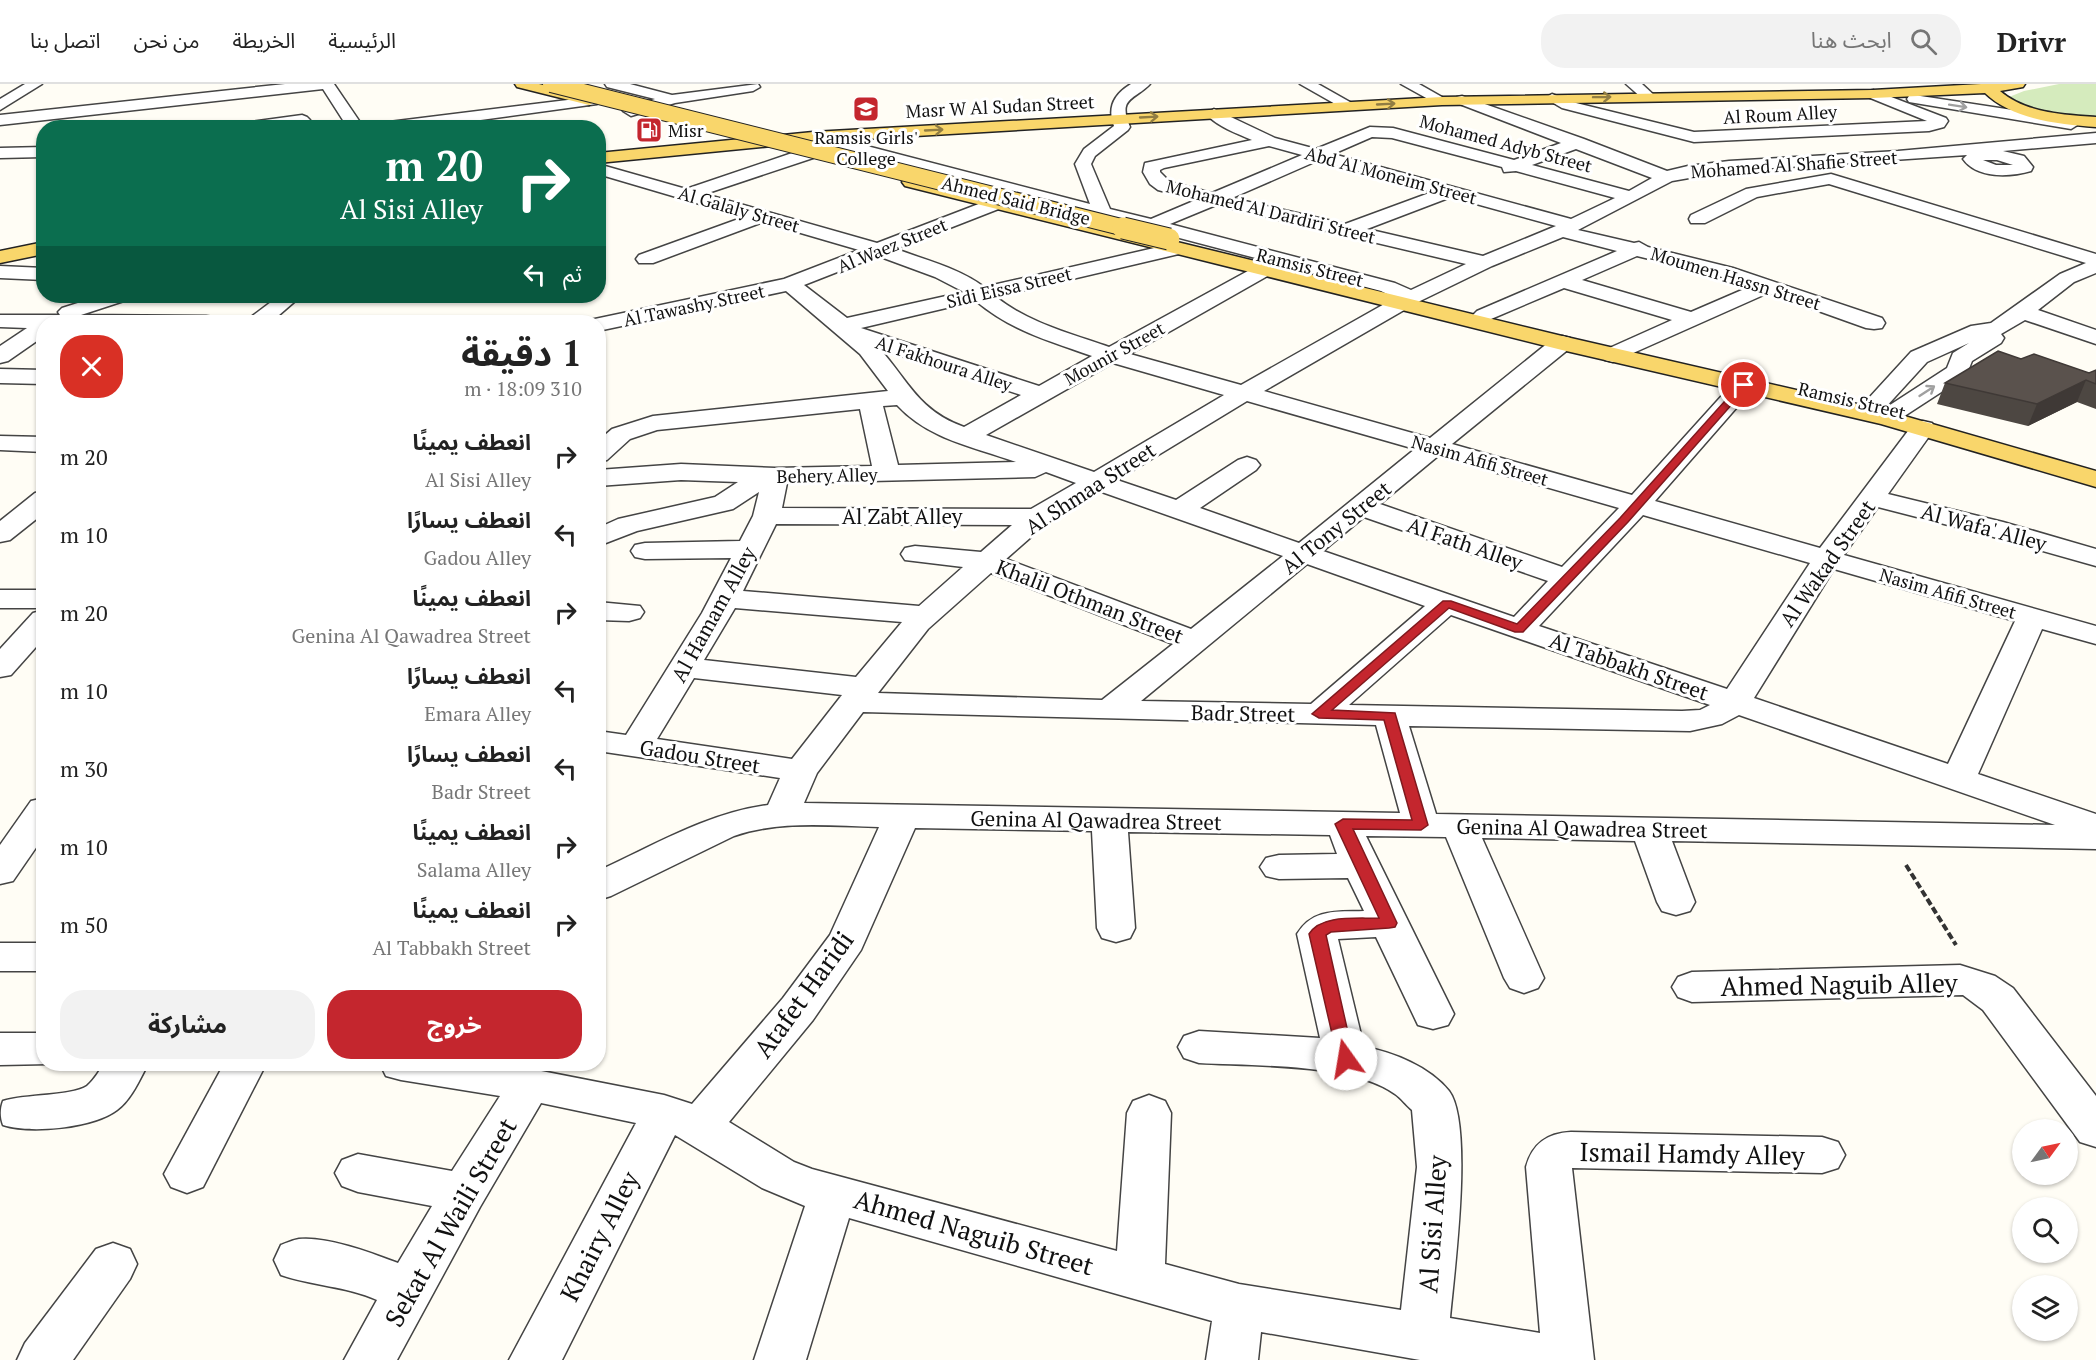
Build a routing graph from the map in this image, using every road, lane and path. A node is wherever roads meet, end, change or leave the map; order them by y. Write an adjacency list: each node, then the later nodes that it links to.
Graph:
1 (35, 84): 24 (street)
2 (326, 84): 12 (street); 36 (street)
3 (522, 84): 22 (main road, Ramsis Street)
4 (551, 84): 72 (main road, Ahmed Said Bridge, bridge)
5 (612, 84): 20 (street)
6 (1143, 84): 32 (street)
7 (1308, 84): 26 (street)
8 (1408, 84): 23 (street)
9 (1633, 84): 18 (street)
10 (2018, 84): 15 (main road, Masr W Al Sudan Street)
11 (753, 87): 20 (street)
12 (284, 88): 16 (street); 35 (street)
13 (1903, 88): 14 (main road, Masr W Al Sudan Street); 17 (main road, Masr W Al Sudan Street)
14 (1925, 88): 15 (main road, Masr W Al Sudan Street)
15 (1989, 88): 38 (main road)
16 (234, 94): 25 (street); 27 (street)
17 (1876, 94): 18 (main road, Masr W Al Sudan Street); 19 (street, Al Roum Alley); 38 (street, one-way to 38)
18 (1648, 96): 19 (main road, Masr W Al Sudan Street, one-way to 18)
19 (1552, 98): 21 (main road, Masr W Al Sudan Street)
20 (673, 99): 29 (street)
21 (1462, 100): 23 (main road, Masr W Al Sudan Street); 44 (street)
22 (592, 101): 29 (main road, Ramsis Street); 37 (street)
23 (1442, 101): 26 (main road, Masr W Al Sudan Street, one-way to 23)
24 (2, 102)
25 (159, 102): 28 (street); 31 (street)
26 (1349, 106): 30 (main road, Masr W Al Sudan Street)
27 (243, 108)
28 (98, 109): 33 (street); 34 (street)
29 (632, 111): 40 (main road, Ramsis Street)
30 (1214, 114): 32 (main road, Masr W Al Sudan Street, one-way to 30); 43 (street, Abd Al Moneim Street)
31 (164, 119)
32 (1118, 119): 45 (main road, Masr W Al Sudan Street, one-way to 32); 54 (street)
33 (0, 120)
34 (101, 120)
35 (302, 120)
36 (351, 120)
37 (445, 120)
38 (2062, 120): 39 (main road); 41 (street)
39 (2096, 122)
40 (712, 129): 45 (main road, Ramsis Street); 46 (main road)
41 (2096, 130)
42 (2096, 138): 55 (street, Mohamed Al Shafie Street)
43 (1269, 141): 50 (street, Abd Al Moneim Street); 61 (street, Mohamed Al Dardiri Street)
44 (1578, 142): 52 (street, Mounir Street); 55 (street)
45 (810, 146): 51 (main road, Ramsis Street); 58 (street, Ramsis Street); 59 (street); 62 (main road, Ramsis Street)
46 (606, 149)
47 (36, 152): 48 (street)
48 (0, 153)
49 (2096, 153): 56 (street)
50 (1318, 155): 52 (street, Mohamed Adyb Street); 57 (street, Abd Al Moneim Street); 61 (street)
51 (606, 157)
52 (1514, 166): 57 (street, Mounir Street); 60 (street, Mohamed Adyb Street)
53 (606, 171): 59 (street, Al Galaly Street)
54 (1086, 172): 58 (street); 63 (street)
55 (1666, 177): 60 (street, Mohamed Al Shafie Street)
56 (1831, 179): 65 (street); 79 (street)
57 (1449, 191): 67 (street, Abd Al Moneim Street); 68 (street, Mounir Street)
58 (1026, 193): 63 (street, Ramsis Street)
59 (688, 194): 64 (street, Al Galaly Street)
60 (1631, 197): 67 (street, Mohamed Al Shafie Street)
61 (1215, 198): 66 (street); 68 (street, Mohamed Al Dardiri Street)
62 (994, 204): 72 (main road, Ramsis Street); 76 (street, Al Waez Street)
63 (1103, 213): 66 (street, Ramsis Street)
64 (763, 216): 76 (street, Al Galaly Street); 78 (street)
65 (1698, 219)
66 (1151, 226): 81 (street, Ramsis Street)
67 (1567, 228): 73 (street, Moumen Hassn Street); 80 (street, Mohamed Al Shafie Street)
68 (1347, 230): 80 (street, Mohamed Al Dardiri Street); 81 (street, Mounir Street)
69 (36, 231): 70 (main road)
70 (22, 234)
71 (36, 242): 74 (main road)
72 (1173, 244): 81 (main road, Ramsis Street); 88 (street, Sidi Eissa Street); 89 (main road, Ahmed Said Bridge)
73 (1639, 248): 85 (street); 87 (street, Moumen Hassn Street)
74 (0, 249)
75 (36, 250): 77 (main road)
76 (879, 250): 86 (street, Al Waez Street); 88 (street, Nasim Afifi Street)
77 (0, 257)
78 (646, 259)
79 (2096, 260)
80 (1485, 262): 89 (street, Mohamed Al Shafie Street)
81 (1268, 264): 89 (main road, Ramsis Street); 108 (street, Mounir Street)
82 (2096, 266): 92 (street)
83 (0, 272): 84 (street)
84 (36, 274)
85 (1564, 281): 95 (street); 96 (street)
86 (790, 284): 99 (street, Al Tawashy Street); 101 (street, Al Tabbakh Street)
87 (1767, 286): 96 (street); 100 (street, Moumen Hassn Street)
88 (981, 294): 101 (street, Sidi Eissa Street); 108 (street, Nasim Afifi Street)
89 (1406, 301): 95 (main road, Ramsis Street); 105 (main road, Ramsis Street); 114 (street, Al Shmaa Street)
90 (97, 303): 93 (street)
91 (282, 303): 94 (street)
92 (2023, 312): 102 (street); 104 (street)
93 (63, 315)
94 (268, 315)
95 (1484, 315): 106 (main road, Ramsis Street)
96 (1690, 319): 106 (street)
97 (0, 321): 98 (street)
98 (36, 322)
99 (606, 323)
100 (1874, 323)
101 (845, 329): 115 (street, Al Fakhoura Alley); 116 (street, Al Tabbakh Street)
102 (1997, 329): 107 (street); 110 (street)
103 (36, 331): 109 (street)
104 (2096, 337)
105 (1562, 343): 106 (main road, Ramsis Street); 124 (street, Al Tony Street)
106 (1620, 352): 113 (main road, Ramsis Street); 118 (main road, Ramsis Street)
107 (1925, 354): 110 (street); 118 (street)
108 (1110, 355): 114 (street, Nasim Afifi Street); 115 (street, Mounir Street)
109 (0, 356)
110 (1960, 363): 119 (street, one-way to 110)
111 (0, 376): 112 (street)
112 (36, 376)
113 (1744, 385): 120 (main road, Ramsis Street); 135 (street)
114 (1244, 393): 124 (street, Nasim Afifi Street); 133 (street, Al Shmaa Street)
115 (1040, 394): 121 (street, Mounir Street)
116 (902, 397): 117 (street); 121 (street, Al Tabbakh Street)
117 (870, 400): 125 (street); 130 (street)
118 (1876, 404): 119 (main road, Ramsis Street)
119 (1898, 410): 127 (main road, Ramsis Street)
120 (1923, 428): 132 (main road, Ramsis Street); 134 (street, Al Wakad Street)
121 (964, 437): 128 (street, Al Tabbakh Street)
122 (0, 443): 123 (street)
123 (36, 445)
124 (1434, 447): 135 (street, Nasim Afifi Street); 137 (street, Al Tony Street)
125 (606, 448)
126 (1247, 465): 139 (street)
127 (2096, 465)
128 (1055, 468): 130 (street, Behery Alley); 133 (street, Al Tabbakh Street)
129 (783, 470): 130 (street, Behery Alley); 131 (street, Behery Alley); 141 (street, Al Hamam Alley); 144 (street)
130 (887, 473)
131 (606, 477)
132 (2096, 479)
133 (1095, 481): 139 (street, Al Tabbakh Street); 142 (street, Al Shmaa Street)
134 (1872, 498): 149 (street, Al Wakad Street); 150 (street, Al Wafa' Alley)
135 (1637, 505): 149 (street, Nasim Afifi Street); 152 (street)
136 (36, 507): 140 (street)
137 (1362, 507): 147 (street, Al Tony Street); 152 (street, Al Fath Alley)
138 (36, 508): 143 (street)
139 (1179, 510): 147 (street, Al Tabbakh Street)
140 (0, 511)
141 (767, 516): 142 (street, Al Zabt Alley); 145 (street, Al Hamam Alley)
142 (1037, 517): 151 (street, Al Shmaa Street)
143 (0, 534)
144 (606, 535)
145 (750, 549): 146 (street); 153 (street, Al Hamam Alley)
146 (645, 551)
147 (1302, 553): 156 (street, Al Tabbakh Street); 164 (street, Al Tony Street)
148 (915, 555): 151 (street, Khalil Othman Street)
149 (1827, 558): 160 (street, Nasim Afifi Street); 168 (street, Al Wakad Street)
150 (2096, 558)
151 (985, 561): 159 (street, Al Shmaa Street); 164 (street, Khalil Othman Street)
152 (1569, 579): 162 (street)
153 (725, 598): 159 (street); 166 (street, Al Hamam Alley)
154 (0, 599): 155 (street)
155 (36, 599)
156 (1447, 603): 162 (street, Al Tabbakh Street); 170 (street)
157 (606, 611): 158 (street)
158 (629, 612)
159 (925, 615): 167 (street, Al Shmaa Street)
160 (2032, 617): 163 (street, Nasim Afifi Street); 175 (street)
161 (36, 627): 165 (street)
162 (1519, 629): 168 (street, Al Tabbakh Street)
163 (2096, 635)
164 (1194, 641): 169 (street, Al Tony Street)
165 (0, 668)
166 (684, 668): 167 (street, Badr Street); 173 (street, Al Hamam Alley)
167 (860, 695): 169 (street, Badr Street); 174 (street, Al Shmaa Street)
168 (1735, 702): 171 (street, Badr Street); 175 (street, Al Tabbakh Street)
169 (1110, 710): 170 (street, Badr Street)
170 (1319, 714): 171 (street, Badr Street)
171 (1390, 716): 181 (street)
172 (606, 742): 173 (street, Gadou Street)
173 (636, 746): 174 (street, Gadou Street)
174 (801, 771): 176 (street, Al Shmaa Street)
175 (1958, 780): 183 (street, Al Tabbakh Street)
176 (781, 814): 177 (street, Genina Al Qawadrea Street); 190 (street)
177 (902, 816): 179 (street, Genina Al Qawadrea Street); 210 (street, Atafet Haridi)
178 (36, 820): 189 (street)
179 (1108, 820): 180 (street, Genina Al Qawadrea Street); 193 (street)
180 (1343, 824): 181 (street, Genina Al Qawadrea Street); 187 (street)
181 (1421, 825): 182 (street, Genina Al Qawadrea Street)
182 (1459, 826): 184 (street, Genina Al Qawadrea Street); 196 (street)
183 (2096, 826)
184 (1649, 829): 185 (street, Genina Al Qawadrea Street); 191 (street)
185 (1887, 833): 186 (street, Genina Al Qawadrea Street); 197 (path)
186 (2096, 837)
187 (1361, 866): 188 (street); 192 (street)
188 (1279, 867)
189 (0, 872)
190 (606, 882)
191 (1676, 902)
192 (1389, 923): 199 (street); 203 (street)
193 (1116, 928)
194 (0, 957): 195 (street)
195 (36, 957)
196 (1524, 978)
197 (1981, 986): 198 (street, Ahmed Naguib Alley); 211 (street, Ahmed Naguib Alley)
198 (1692, 987)
199 (1433, 1014)
200 (1199, 1047): 203 (street, Al Sisi Alley)
201 (0, 1049): 202 (street)
202 (36, 1050)
203 (1346, 1059): 222 (street, Al Sisi Alley)
204 (122, 1071): 208 (street)
205 (241, 1071): 214 (street)
206 (446, 1071): 207 (street, Ahmed Naguib Street)
207 (530, 1084): 210 (street, Ahmed Naguib Street); 215 (street, Sekat Al Waili Street)
208 (19, 1113)
209 (1149, 1113): 219 (street)
210 (682, 1119): 216 (street, Ahmed Naguib Street); 225 (street, Khairy Alley)
211 (2096, 1130)
212 (1822, 1155): 229 (street, Ismail Hamdy Alley)
213 (358, 1173): 215 (street)
214 (187, 1174)
215 (464, 1193): 220 (street, Sekat Al Waili Street)
216 (833, 1193): 219 (street, Ahmed Naguib Street); 226 (street)
217 (298, 1260): 220 (street)
218 (113, 1264): 223 (street)
219 (1140, 1278): 221 (street, Ahmed Naguib Street)
220 (409, 1292): 224 (street, Sekat Al Waili Street)
221 (1239, 1306): 222 (street, Ahmed Naguib Street); 227 (street)
222 (1424, 1338): 228 (street, Ahmed Naguib Street)
223 (43, 1360)
224 (370, 1360)
225 (535, 1360)
226 (780, 1360)
227 (1232, 1360)
228 (1561, 1360)
229 (1568, 1360)

